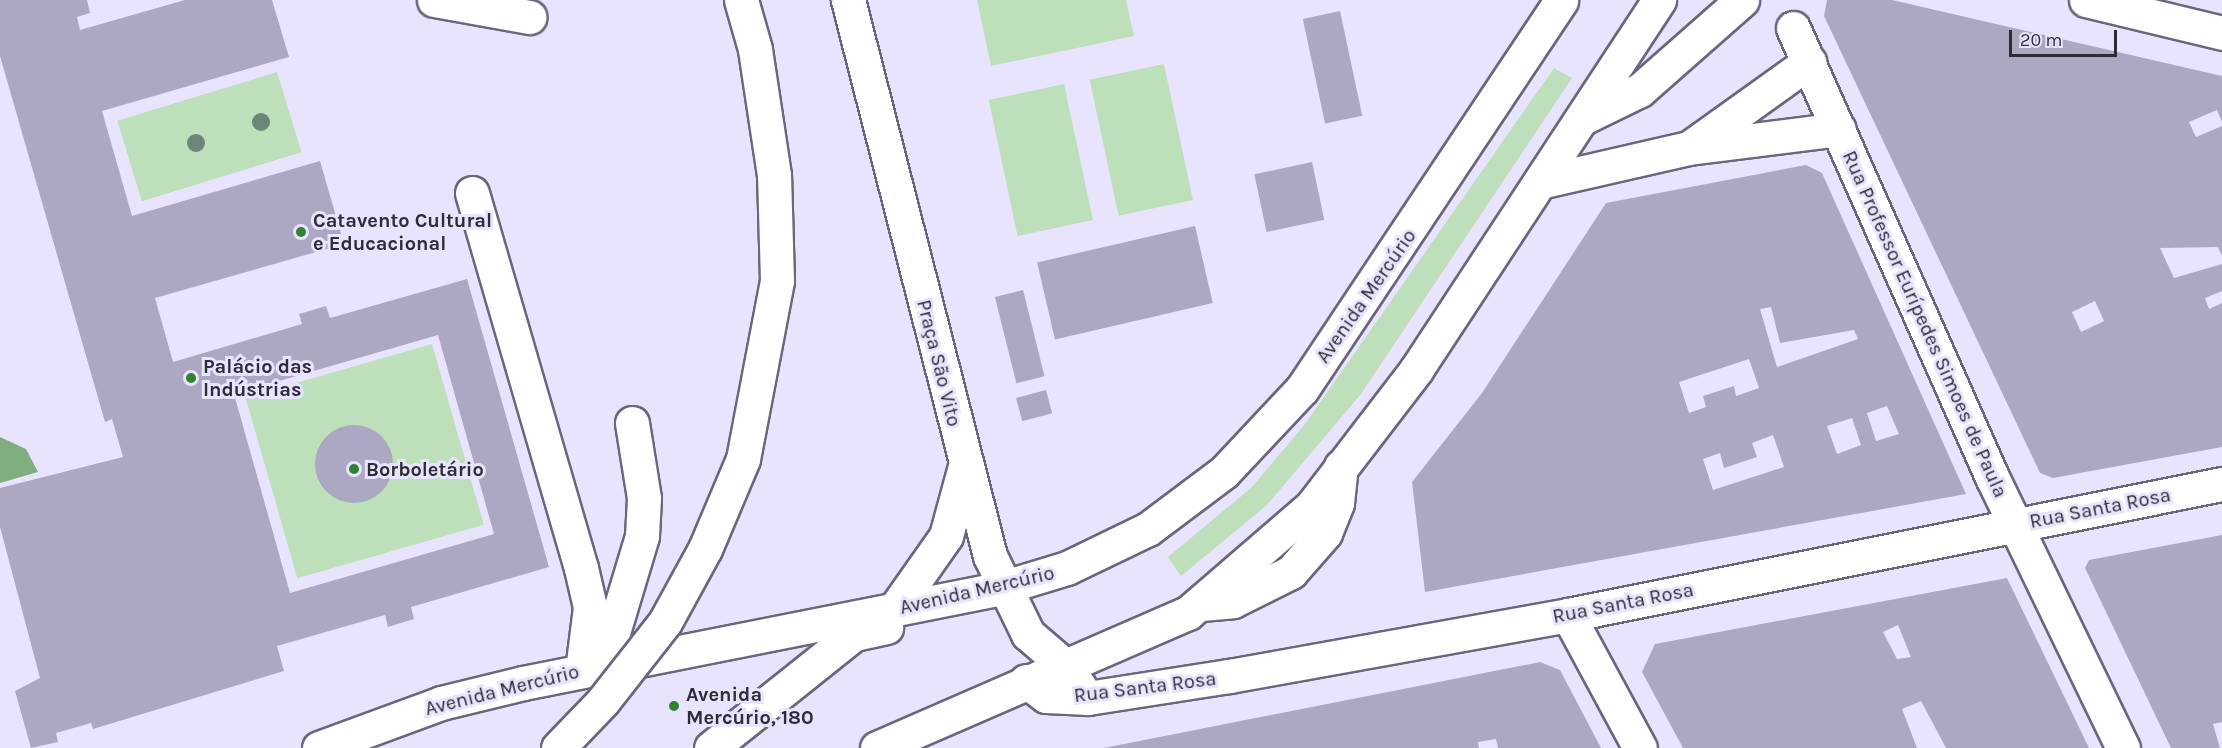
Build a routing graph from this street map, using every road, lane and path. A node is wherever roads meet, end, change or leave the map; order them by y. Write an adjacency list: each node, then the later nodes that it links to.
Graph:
1 (434, 0): 8 (main road)
2 (741, 0): 30 (main road, bridge)
3 (848, 0): 18 (main road, Praça São Vito)
4 (1561, 0): 21 (main road, Avenida Mercúrio)
5 (1659, 0): 12 (main road)
6 (1742, 0): 12 (main road)
7 (2086, 0): 10 (main road)
8 (529, 17)
9 (1792, 28): 11 (main road, Rua Professor Eurípedes Simoes de Paula)
10 (2222, 33)
11 (1809, 62): 13 (main road, Rua Professor Eurípedes Simoes de Paula); 14 (main road)
12 (1585, 117): 15 (main road)
13 (1839, 129): 14 (main road); 20 (main road, Rua Professor Eurípedes Simoes de Paula)
14 (1689, 148): 15 (main road)
15 (1540, 182): 25 (main road)
16 (472, 193): 26 (main road)
17 (632, 423): 26 (main road)
18 (965, 466): 21 (main road, Praça São Vito); 23 (main road)
19 (2222, 484): 20 (main road, Rua Santa Rosa)
20 (2014, 524): 24 (main road, Rua Santa Rosa); 34 (main road, Rua Professor Eurípedes Simoes de Paula)
21 (1001, 588): 22 (main road, Avenida Mercúrio); 25 (main road, Praça São Vito)
22 (933, 603): 23 (main road, Avenida Mercúrio); 31 (main road)
23 (894, 610): 26 (main road, Avenida Mercúrio)
24 (1568, 615): 28 (main road, Rua Santa Rosa); 33 (main road)
25 (1064, 665): 27 (main road); 28 (main road, Praça São Vito)
26 (592, 668): 29 (main road, Avenida Mercúrio)
27 (1026, 681): 28 (main road, Rua Santa Rosa); 32 (main road)
28 (1088, 698)
29 (319, 748)
30 (558, 748)
31 (711, 748)
32 (877, 748)
33 (1640, 748)
34 (2123, 748)

